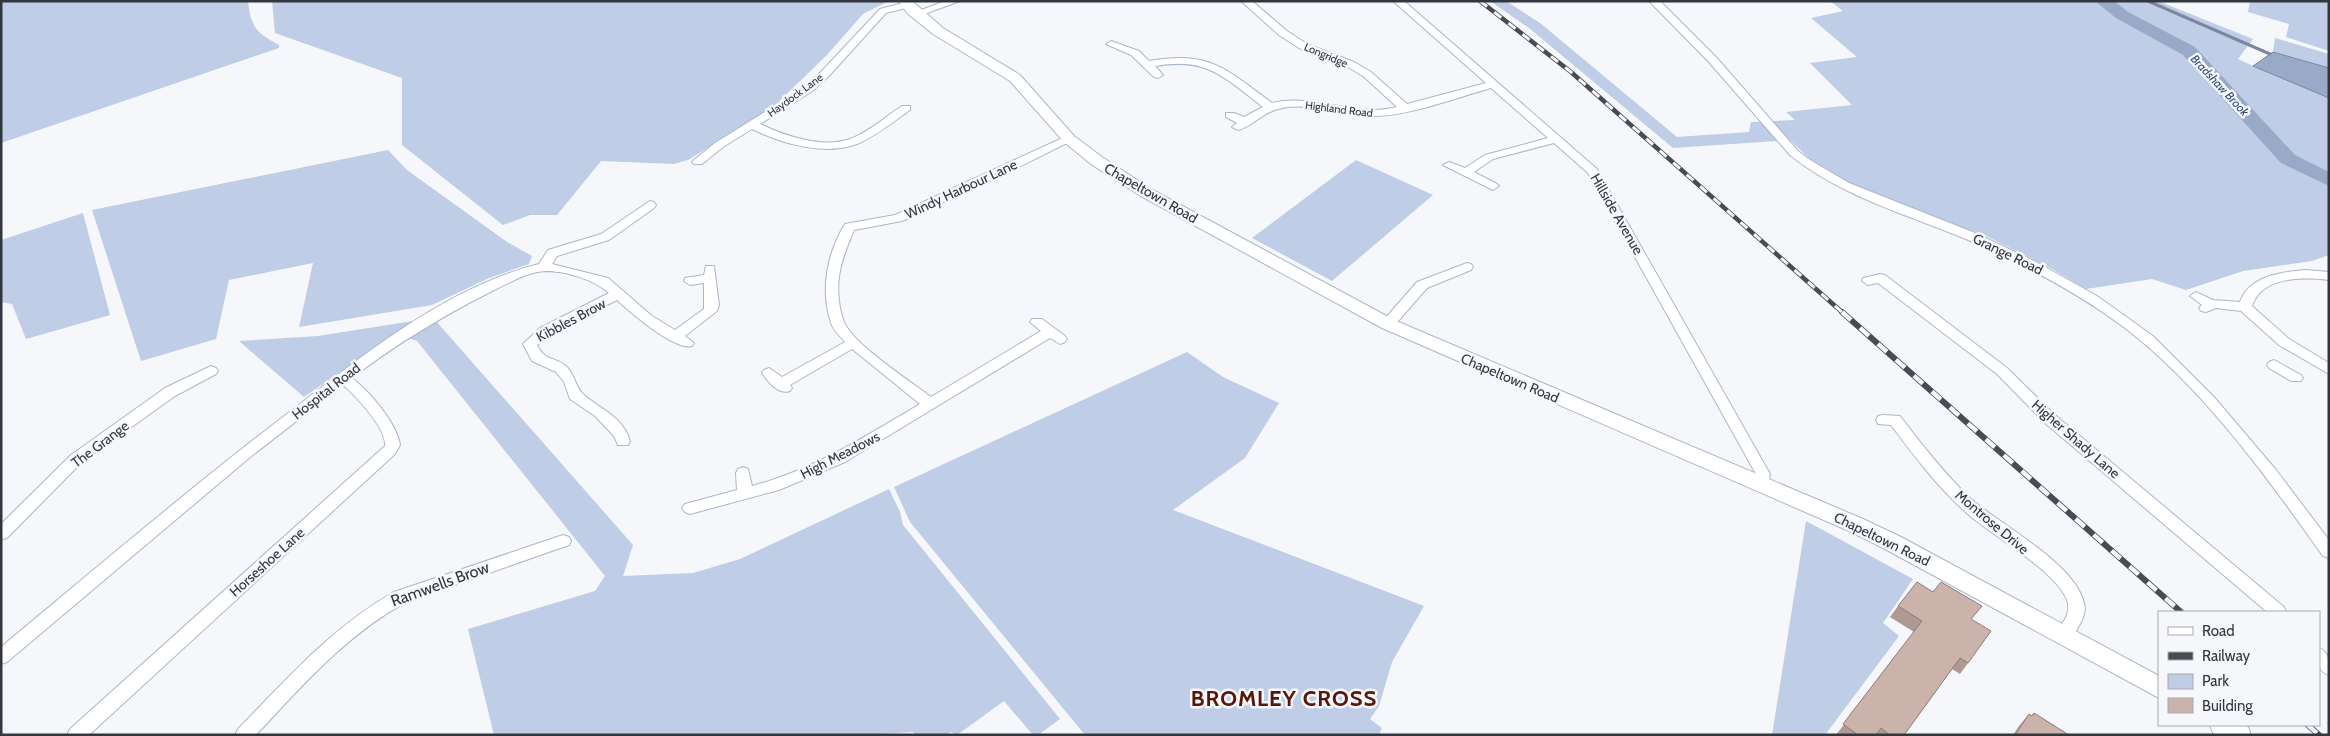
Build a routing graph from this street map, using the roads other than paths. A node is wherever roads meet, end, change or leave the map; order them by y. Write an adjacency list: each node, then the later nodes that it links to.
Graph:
1 (955, 1): 5 (street)
2 (1246, 1): 12 (street, Longridge)
3 (1398, 1): 9 (street, Hillside Avenue)
4 (1654, 1): 49 (street, Grange Road)
5 (910, 7): 14 (street, Haydock Lane); 15 (main road, Chapeltown Road)
6 (1111, 44): 7 (street)
7 (1148, 64): 8 (street); 10 (street)
8 (1158, 75)
9 (1494, 84): 12 (street, Highland Road); 16 (street, Hillside Avenue)
10 (1270, 107): 12 (street, Highland Road); 13 (street, Highland Road)
11 (907, 108): 14 (street)
12 (1405, 108)
13 (1230, 115)
14 (753, 124): 17 (street, Haydock Lane)
15 (1069, 138): 22 (street, Windy Harbour Lane); 32 (main road, Chapeltown Road)
16 (1557, 139): 19 (street); 44 (street, Hillside Avenue)
17 (698, 162)
18 (1449, 165): 19 (street)
19 (1466, 172): 20 (street)
20 (1493, 186)
21 (650, 205): 24 (street)
22 (849, 227): 33 (street)
23 (1469, 266): 32 (street)
24 (544, 267): 28 (street, Hospital Road); 39 (street, Hospital Road)
25 (2329, 276): 30 (street)
26 (690, 281): 28 (street, Hospital Road)
27 (1868, 281): 50 (street, Higher Shady Lane)
28 (619, 294): 42 (street, Kibbles Brow)
29 (2196, 296): 30 (street)
30 (2245, 307): 34 (street)
31 (1037, 322): 40 (street, High Meadows)
32 (1388, 324): 44 (main road, Chapeltown Road)
33 (852, 343): 38 (street); 40 (street)
34 (2307, 358): 35 (street); 36 (street)
35 (2274, 365)
36 (2329, 369)
37 (211, 370): 47 (street, The Grange)
38 (769, 373)
39 (342, 378): 53 (street, Hospital Road); 57 (street, Horseshoe Lane)
40 (931, 405): 45 (street, High Meadows)
41 (1883, 420): 51 (street, Montrose Drive)
42 (623, 441)
43 (743, 473): 45 (street)
44 (1762, 485): 51 (main road, Chapeltown Road)
45 (745, 495): 46 (street, High Meadows)
46 (690, 508)
47 (1, 534)
48 (563, 541): 58 (street, Ramwells Brow)
49 (2329, 552)
50 (2277, 611)
51 (2064, 635): 55 (main road, Chapeltown Road)
52 (2320, 656): 54 (street)
53 (1, 657)
54 (2329, 668)
55 (2158, 687)
56 (2224, 726): 59 (main road)
57 (76, 735)
58 (244, 735)
59 (2239, 735)

